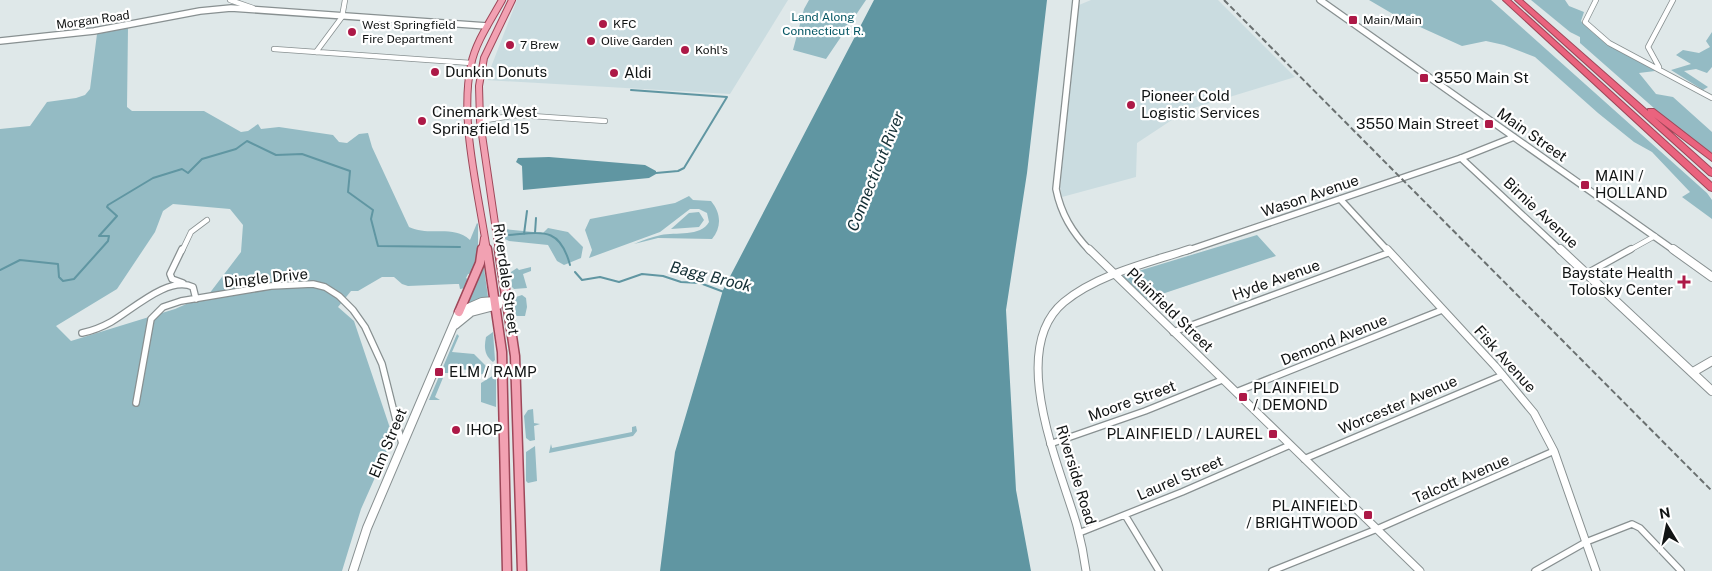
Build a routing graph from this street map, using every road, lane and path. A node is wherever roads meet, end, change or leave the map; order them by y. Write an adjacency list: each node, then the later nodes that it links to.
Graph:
1 (230, 0): 11 (street); 12 (street)
2 (345, 0): 13 (street)
3 (502, 0): 15 (main road, Riverdale Street)
4 (512, 0): 14 (main road, Riverdale Street)
5 (1076, 0): 38 (street, Plainfield Street)
6 (1320, 0): 26 (main road, Main Street)
7 (1504, 0): 31 (highway)
8 (1518, 0): 16 (highway)
9 (1596, 0): 21 (street)
10 (1673, 0): 21 (street)
11 (231, 8): 12 (main road, Morgan Road); 17 (main road, Morgan Road)
12 (259, 9): 13 (main road, Morgan Road)
13 (342, 17): 15 (main road, Morgan Road); 19 (street)
14 (499, 25): 15 (main road); 24 (main road, Riverdale Street)
15 (487, 26): 20 (main road, Riverdale Street)
16 (1556, 33): 28 (highway); 30 (highway)
17 (0, 41)
18 (274, 49): 19 (street)
19 (316, 52): 20 (street)
20 (471, 62): 25 (main road, Riverdale Street)
21 (1661, 68): 22 (street)
22 (1712, 98)
23 (605, 121): 24 (street)
24 (480, 122): 29 (main road, Riverdale Street)
25 (470, 132): 29 (main road); 34 (main road, Riverdale Street)
26 (1514, 137): 27 (main road, Wason Avenue); 35 (main road, Main Street)
27 (1461, 158): 32 (street, Wason Avenue); 37 (main road, Birnie Avenue)
28 (1712, 158)
29 (487, 166): 42 (main road, Riverdale Street)
30 (1712, 173)
31 (1712, 188)
32 (1340, 199): 36 (street, Fisk Avenue); 38 (street, Wason Avenue)
33 (207, 220): 40 (street)
34 (485, 228): 43 (main road, Riverdale Street); 45 (main road)
35 (1655, 236): 37 (street); 39 (main road, Main Street)
36 (1388, 252): 44 (street, Fisk Avenue); 47 (street, Hyde Avenue)
37 (1586, 274): 50 (main road, Birnie Avenue)
38 (1114, 275): 47 (street, Plainfield Street); 57 (street, Riverside Road)
39 (1712, 277)
40 (183, 283): 41 (street); 48 (street)
41 (196, 299): 55 (street, Dingle Drive); 56 (street, Dingle Drive)
42 (508, 300): 43 (main road, Elm Street); 67 (main road, Riverdale Street)
43 (495, 302): 45 (main road, Elm Street); 46 (main road, Elm Street); 66 (main road, Riverdale Street)
44 (1442, 310): 51 (street, Fisk Avenue); 54 (street, Demond Avenue)
45 (459, 312): 46 (main road, Elm Street)
46 (454, 327): 56 (main road, Elm Street)
47 (1174, 332): 52 (street, Plainfield Street)
48 (82, 333)
49 (1712, 361): 50 (main road)
50 (1692, 372): 53 (main road, Birnie Avenue)
51 (1503, 375): 59 (street, Fisk Avenue); 60 (street, Worcester Avenue)
52 (1222, 380): 54 (street, Plainfield Street); 57 (street, Moore Street)
53 (1712, 391)
54 (1236, 392): 58 (street, Plainfield Street)
55 (136, 403)
56 (402, 444): 65 (main road, Elm Street)
57 (1050, 444): 63 (street, Riverside Road)
58 (1290, 445): 60 (street, Plainfield Street); 61 (street, Laurel Street)
59 (1554, 451): 62 (street, Talcott Avenue); 64 (street, Fisk Avenue)
60 (1304, 459): 62 (street, Plainfield Street)
61 (1125, 515): 63 (street, Laurel Street); 69 (street)
62 (1377, 529): 70 (street, Talcott Avenue); 71 (street, Plainfield Street)
63 (1079, 533): 68 (street, Riverside Road)
64 (1586, 542): 72 (street); 73 (street, Fisk Avenue); 74 (street)
65 (353, 571)
66 (507, 571)
67 (522, 571)
68 (1086, 571)
69 (1160, 571)
70 (1272, 571)
71 (1420, 571)
72 (1535, 571)
73 (1596, 571)
74 (1681, 571)

